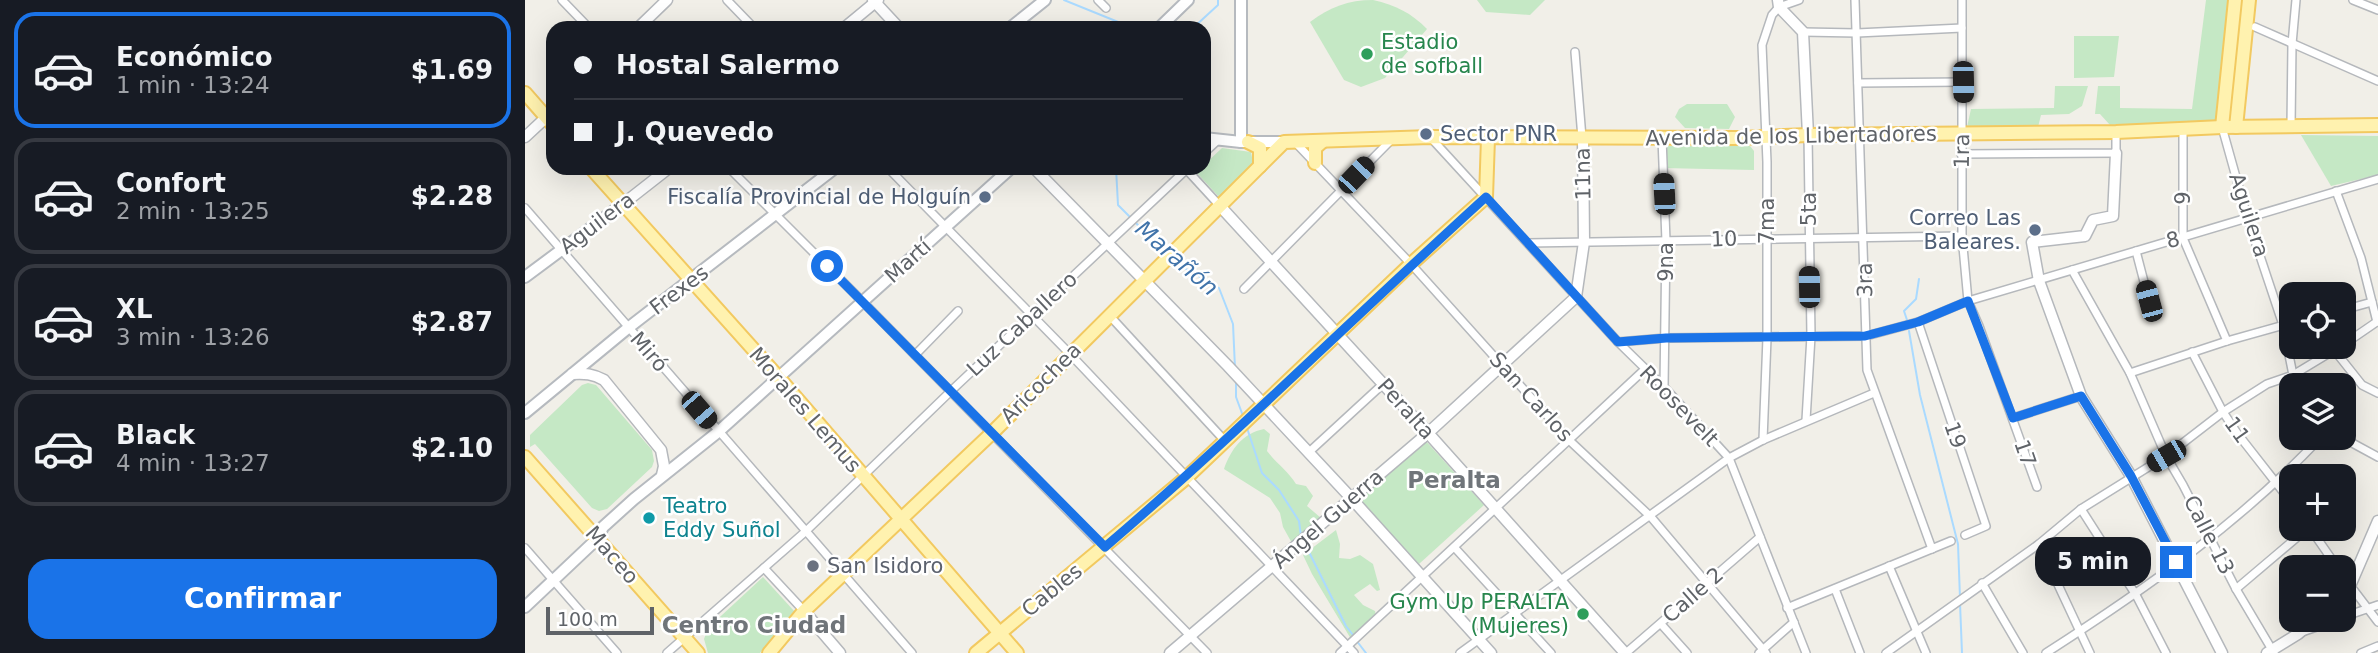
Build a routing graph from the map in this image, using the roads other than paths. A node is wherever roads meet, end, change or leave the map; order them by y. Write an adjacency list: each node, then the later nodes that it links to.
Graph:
1 (562, 0): 19 (street)
2 (667, 0): 20 (street)
3 (727, 0): 21 (street)
4 (1045, 0): 24 (main road)
5 (1098, 0): 17 (street)
6 (1187, 0): 25 (main road)
7 (1241, 0): 57 (main road)
8 (1799, 0): 16 (street)
9 (1855, 0): 29 (street, 3ra)
10 (1962, 0): 27 (street, 1ra)
11 (2235, 0): 40 (main road)
12 (2249, 0): 41 (main road)
13 (2296, 0): 30 (street)
14 (2353, 0): 18 (street)
15 (875, 1): 22 (street); 23 (street)
16 (1779, 4): 28 (street); 49 (street, 7ma)
17 (1106, 8)
18 (2378, 10)
19 (582, 21)
20 (645, 21)
21 (747, 21)
22 (851, 21)
23 (893, 21)
24 (1019, 21)
25 (1166, 21)
26 (2255, 27): 30 (street)
27 (1962, 28): 29 (street); 33 (street, 1ra)
28 (1803, 33): 29 (street); 45 (street, 5ta)
29 (1857, 33): 34 (street, 3ra)
30 (2292, 44): 32 (street); 39 (street)
31 (1576, 52): 54 (street, 11na)
32 (2378, 81)
33 (1963, 82): 34 (street); 44 (street, 1ra)
34 (1858, 83): 46 (street, 3ra)
35 (525, 93): 36 (main road)
36 (546, 113)
37 (546, 122): 47 (street)
38 (2378, 125): 39 (main road, Avenida de los Libertadores)
39 (2291, 126): 41 (main road, Avenida de los Libertadores)
40 (2222, 127): 41 (main road, Avenida de los Libertadores); 42 (main road, Avenida de los Libertadores); 81 (street, Aguilera)
41 (2236, 127)
42 (2183, 129): 43 (main road, Avenida de los Libertadores); 87 (street, 9)
43 (2116, 132): 44 (main road, Avenida de los Libertadores); 60 (street)
44 (1962, 134): 46 (main road, Avenida de los Libertadores); 61 (street, 1ra)
45 (1808, 135): 46 (main road, Avenida de los Libertadores); 49 (main road, Avenida de los Libertadores); 85 (street, 5ta)
46 (1860, 135): 86 (street, 3ra)
47 (525, 137)
48 (1430, 137): 50 (main road, Avenida de los Libertadores); 51 (main road, Avenida de los Libertadores); 76 (street, Roosevelt)
49 (1765, 137): 52 (main road, Avenida de los Libertadores); 84 (street, 7ma)
50 (1392, 138): 56 (main road, Avenida de los Libertadores); 74 (street)
51 (1488, 138): 54 (main road, Avenida de los Libertadores); 76 (main road)
52 (1662, 138): 54 (main road, Avenida de los Libertadores); 88 (street, 9na)
53 (1211, 139): 55 (main road, Avenida de los Libertadores)
54 (1583, 139): 89 (street, 11na)
55 (1218, 140): 57 (main road, Avenida de los Libertadores); 59 (street)
56 (1323, 141): 58 (main road, Avenida de los Libertadores); 62 (main road)
57 (1245, 142): 58 (main road, Avenida de los Libertadores); 63 (main road)
58 (1289, 142): 62 (street, San Carlos); 63 (main road, Aricochea)
59 (1211, 146)
60 (2116, 153): 61 (street); 98 (street)
61 (1961, 154): 83 (street, 1ra)
62 (1315, 163): 74 (street, San Carlos)
63 (1260, 166): 78 (main road, Aricochea)
64 (597, 175): 77 (main road, Morales Lemus)
65 (660, 175): 77 (street, Aguilera)
66 (736, 175): 80 (street)
67 (826, 175): 80 (main road, Frexes)
68 (895, 175): 82 (street)
69 (1003, 175): 82 (main road, Martí)
70 (1041, 175): 91 (street)
71 (1181, 175): 91 (street, Luz Caballero)
72 (1192, 175): 78 (street, Peralta)
73 (2378, 179): 75 (street, 8)
74 (1341, 191): 94 (street); 95 (street, San Carlos)
75 (2336, 191): 81 (street, 8); 106 (street)
76 (1486, 197): 90 (street, Roosevelt); 95 (main road, Cables)
77 (623, 204): 92 (main road, Aguilera); 99 (main road, Morales Lemus)
78 (1220, 206): 94 (street, Peralta); 100 (main road, Aricochea)
79 (525, 208): 92 (street, Miró)
80 (775, 215): 99 (main road, Frexes); 105 (street)
81 (2248, 220): 87 (street, 8); 107 (street, Aguilera)
82 (946, 227): 105 (main road, Martí); 110 (street)
83 (1962, 236): 86 (street, 10); 103 (street, 1ra)
84 (1767, 238): 85 (street, 10); 88 (street, 10); 121 (street, 7ma)
85 (1809, 238): 86 (street, 10); 117 (street, 5ta)
86 (1864, 238): 118 (street, 3ra)
87 (2183, 238): 93 (street, 8); 122 (street, 9)
88 (1667, 241): 89 (street, 10); 120 (street, 9na)
89 (1584, 242): 90 (street, 10); 102 (street, 11na)
90 (1528, 243): 102 (street, Roosevelt)
91 (1107, 244): 100 (street); 110 (street, Luz Caballero)
92 (561, 250): 97 (main road, Aguilera); 115 (street, Miró)
93 (2136, 251): 96 (street, 8); 104 (street)
94 (1272, 260): 101 (street); 116 (street, Peralta)
95 (1411, 264): 116 (main road, Cables); 129 (street, San Carlos)
96 (2072, 270): 98 (street, 8); 131 (street, Calle 13)
97 (525, 277)
98 (2039, 280): 103 (street, 8); 141 (street)
99 (692, 281): 115 (main road, Frexes); 134 (main road, Morales Lemus)
100 (1144, 282): 111 (main road, Aricochea); 142 (street)
101 (1244, 289)
102 (1576, 297): 123 (street, Roosevelt); 129 (street, Ángel Guerra)
103 (1968, 301): 112 (street, 8); 145 (street, 17)
104 (2149, 301)
105 (863, 302): 126 (street); 134 (main road, Martí)
106 (2372, 302): 108 (street); 113 (street)
107 (2279, 303)
108 (2356, 306)
109 (958, 311): 126 (street)
110 (1032, 315): 125 (street); 138 (street, Luz Caballero)
111 (1109, 315): 125 (main road, Aricochea); 152 (street)
112 (1918, 322): 118 (street, 8); 176 (street, 19)
113 (2378, 322): 119 (street)
114 (2279, 326): 122 (street)
115 (628, 328): 133 (main road, Frexes); 147 (street, Miró)
116 (1337, 334): 136 (street, Peralta); 142 (main road, Cables)
117 (1811, 336): 118 (street, 8); 121 (street, 8); 146 (street, 5ta)
118 (1865, 336): 139 (street, 3ra)
119 (2356, 337)
120 (1666, 338): 121 (street, 8); 123 (street, 8); 137 (street, 9na)
121 (1767, 338): 150 (street, 7ma)
122 (2227, 341): 124 (street)
123 (1618, 342): 130 (street, Roosevelt)
124 (2192, 352): 131 (street); 143 (street, 11)
125 (1070, 354): 148 (main road, Aricochea); 163 (street)
126 (915, 355): 138 (street)
127 (2320, 359): 132 (street)
128 (2347, 359): 140 (street)
129 (1502, 366): 149 (street, Ángel Guerra); 151 (street, San Carlos)
130 (1644, 370): 137 (street, Roosevelt); 151 (street)
131 (2130, 373): 156 (street, Calle 13)
132 (2295, 373)
133 (572, 374): 144 (main road, Frexes); 160 (street)
134 (779, 379): 147 (main road, Martí); 162 (main road, Morales Lemus)
135 (2279, 379): 143 (street)
136 (1383, 384): 149 (street, Peralta); 155 (street)
137 (1664, 387): 159 (street, Roosevelt)
138 (950, 391): 148 (street); 162 (street, Luz Caballero)
139 (1874, 393): 146 (street); 186 (street, 3ra)
140 (2378, 393)
141 (2081, 396): 145 (street); 161 (street)
142 (1260, 410): 152 (main road, Cables); 155 (street)
143 (2223, 412): 156 (street); 164 (street, 11)
144 (525, 413)
145 (2013, 418): 166 (street, 17)
146 (1806, 420): 150 (street)
147 (718, 432): 160 (main road, Martí); 175 (street, Miró)
148 (992, 433): 172 (main road, Aricochea); 183 (street)
149 (1428, 433): 167 (street, Ángel Guerra); 169 (street, Peralta)
150 (1763, 440): 159 (street)
151 (1570, 441): 169 (street); 171 (street, San Carlos)
152 (1226, 442): 163 (main road, Cables)
153 (2356, 445): 158 (street)
154 (2308, 450): 164 (street)
155 (1308, 453): 167 (street)
156 (2166, 456): 161 (street); 178 (street, Calle 13)
157 (525, 457): 170 (main road, Maceo)
158 (2378, 457)
159 (1729, 458): 171 (street); 177 (street, Roosevelt)
160 (662, 475): 174 (main road, Martí)
161 (2131, 476): 168 (street); 187 (street)
162 (863, 477): 172 (main road, Morales Lemus); 175 (street, Luz Caballero)
163 (1186, 478): 183 (main road, Cables); 189 (street)
164 (2276, 482): 165 (street, 11); 178 (street)
165 (2279, 486)
166 (2038, 487)
167 (1352, 499): 189 (street, Ángel Guerra); 193 (street)
168 (2081, 509): 182 (street); 200 (street)
169 (1496, 510): 185 (street); 195 (street, Peralta)
170 (577, 514): 174 (main road); 179 (main road, Maceo)
171 (1651, 517): 195 (street); 196 (street, San Carlos)
172 (901, 520): 192 (main road, Aricochea); 217 (main road, Morales Lemus)
173 (2378, 521): 191 (street)
174 (609, 522): 179 (main road, Martí)
175 (805, 531): 190 (street, Luz Caballero); 192 (street, Miró)
176 (1965, 535)
177 (1760, 537): 196 (street, Calle 2); 204 (street, Roosevelt)
178 (2211, 538): 187 (street); 199 (street, Calle 13)
179 (597, 539): 194 (main road, Martí); 220 (main road, Maceo)
180 (1951, 541): 186 (street)
181 (2293, 541): 199 (street)
182 (2039, 544): 197 (street); 214 (street)
183 (1105, 547): 217 (main road, Cables); 219 (street)
184 (525, 548): 194 (street)
185 (1455, 548): 193 (street); 208 (street)
186 (1932, 549): 188 (street)
187 (2176, 562): 200 (street); 250 (street)
188 (1889, 566): 198 (street); 213 (street)
189 (1272, 567): 219 (street, Ángel Guerra); 223 (street)
190 (764, 568): 206 (street); 211 (street, Luz Caballero)
191 (2356, 569)
192 (844, 575): 206 (main road, Aricochea); 231 (street, Miró)
193 (1423, 578): 221 (street); 223 (street)
194 (554, 580): 203 (main road, Martí); 226 (street)
195 (1559, 580): 208 (street); 240 (street, Peralta)
196 (1708, 583): 212 (street, Calle 2); 224 (street, San Carlos)
197 (1982, 583): 213 (street); 246 (street)
198 (1835, 589): 204 (street); 243 (street)
199 (2236, 589): 225 (street, Calle 13)
200 (2136, 595): 214 (street); 249 (street)
201 (2356, 597): 205 (street)
202 (2378, 605): 205 (street)
203 (525, 607)
204 (1787, 608): 209 (street, Roosevelt)
205 (2368, 608): 207 (street); 210 (street)
206 (804, 611): 229 (main road, Aricochea); 230 (street)
207 (2356, 612)
208 (1514, 613): 221 (street); 239 (street)
209 (1794, 622): 224 (street); 242 (street, Roosevelt)
210 (2378, 622)
211 (702, 623): 220 (street, Luz Caballero); 228 (street)
212 (1661, 624): 240 (street, Calle 2); 241 (street)
213 (1917, 631): 244 (street); 245 (street)
214 (2080, 631): 247 (street); 248 (street)
215 (2300, 632): 218 (street)
216 (2304, 632): 218 (street)
217 (999, 634): 232 (main road, Cables); 233 (main road, Morales Lemus)
218 (2298, 634): 225 (street)
219 (1191, 636): 234 (street, Ángel Guerra); 235 (street)
220 (685, 638): 227 (street, Luz Caballero); 228 (main road, Maceo)
221 (1478, 639): 237 (street); 238 (street)
222 (2378, 646): 251 (street)
223 (1351, 650): 236 (street)
224 (1762, 652)
225 (2271, 652)
226 (617, 653)
227 (667, 653)
228 (698, 653)
229 (768, 653)
230 (840, 653)
231 (912, 653)
232 (976, 653)
233 (1017, 653)
234 (1170, 653)
235 (1207, 653)
236 (1340, 653)
237 (1460, 653)
238 (1491, 653)
239 (1551, 653)
240 (1625, 653)
241 (1687, 653)
242 (1806, 653)
243 (1860, 653)
244 (1887, 653)
245 (1926, 653)
246 (2023, 653)
247 (2046, 653)
248 (2090, 653)
249 (2166, 653)
250 (2223, 653)
251 (2361, 653)

